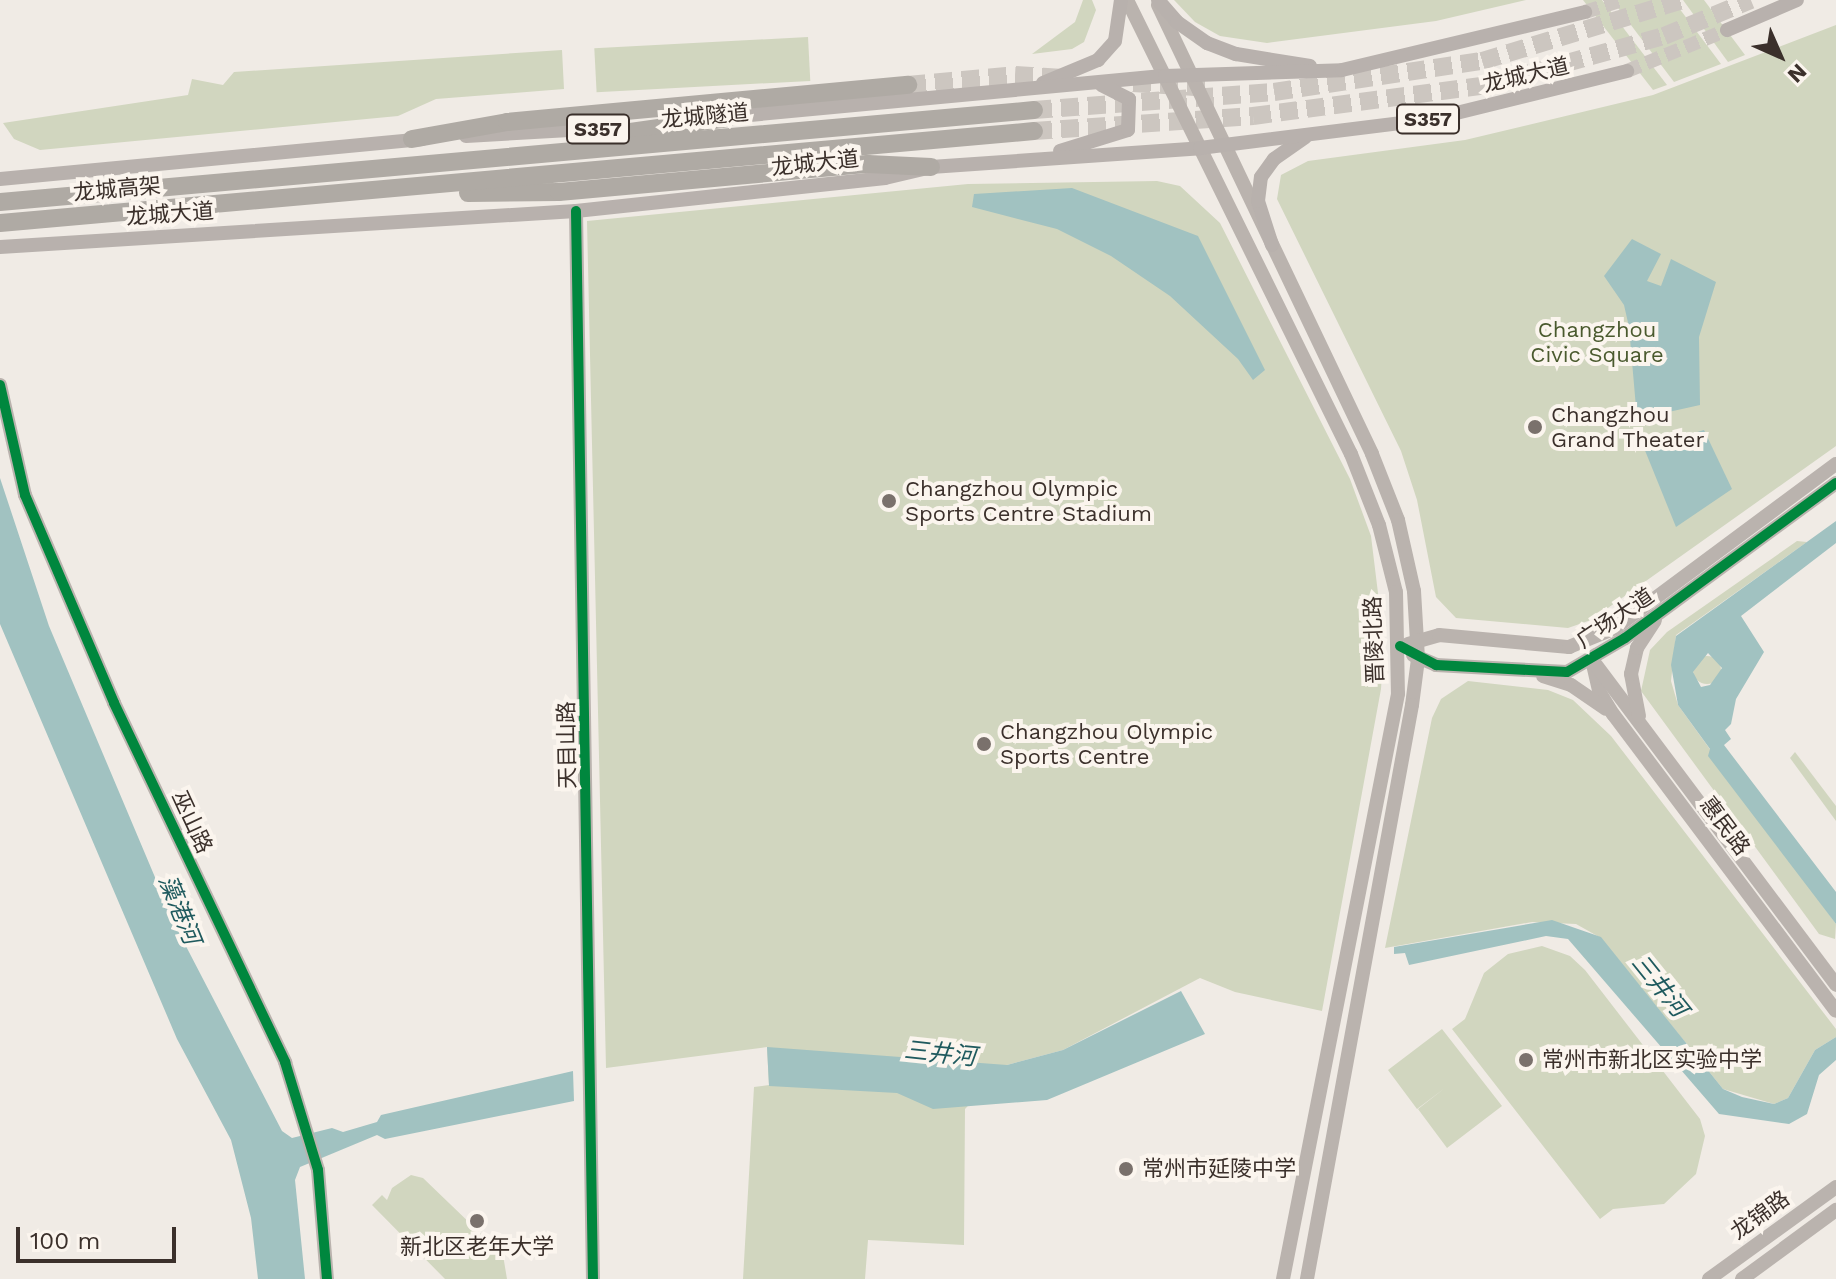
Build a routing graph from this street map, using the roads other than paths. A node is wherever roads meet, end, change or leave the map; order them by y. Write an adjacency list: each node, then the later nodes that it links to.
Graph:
1 (1124, 0): 8 (street, 晋陵北路); 12 (main road)
2 (1157, 0): 6 (main road); 9 (street, 晋陵北路)
3 (1797, 0): 5 (main road)
4 (1585, 12): 6 (main road, S357)
5 (1727, 30)
6 (1342, 70): 9 (main road, S357)
7 (1627, 71): 15 (main road, 龙城大道 / S357)
8 (1165, 76): 9 (main road, S357); 11 (main road, S357); 19 (street, 晋陵北路)
9 (1195, 79): 18 (street, 晋陵北路)
10 (908, 85): 17 (highway)
11 (1093, 85): 12 (main road, S357); 20 (main road)
12 (1010, 92): 14 (main road, S357)
13 (1034, 110): 23 (highway, 龙城隧道)
14 (728, 118): 17 (main road, S357); 23 (highway)
15 (1324, 130): 18 (main road, 龙城大道 / S357); 28 (main road)
16 (1034, 131): 25 (highway, 龙城隧道)
17 (412, 139): 22 (main road, S357)
18 (1224, 144): 19 (main road, 龙城大道 / S357); 28 (street, 晋陵北路)
19 (1200, 148): 20 (main road, 龙城大道 / S357); 37 (street, 晋陵北路)
20 (1025, 160): 21 (main road, 龙城大道 / S357)
21 (931, 167): 25 (highway); 26 (main road, 龙城大道 / S357)
22 (0, 179)
23 (236, 181): 24 (highway, 龙城高架)
24 (0, 202)
25 (238, 202): 27 (highway, 龙城高架)
26 (576, 211): 29 (main road, 龙城大道 / S357); 50 (street, 天目山路)
27 (0, 223)
28 (1272, 245): 36 (street, 晋陵北路)
29 (0, 247)
30 (0, 385): 49 (street, 巫山路)
31 (1836, 464): 34 (street, 广场大道)
32 (1836, 483): 33 (street, 广场大道)
33 (1666, 609): 40 (street, 广场大道); 44 (street)
34 (1615, 628): 38 (street, 广场大道); 40 (street)
35 (1471, 639): 36 (street, 广场大道); 38 (street, 广场大道); 41 (street)
36 (1416, 642): 37 (street, 广场大道); 39 (street, 晋陵北路)
37 (1400, 646): 39 (street, 广场大道); 51 (street, 晋陵北路)
38 (1569, 647): 40 (street, 惠民路)
39 (1418, 659): 41 (street, 广场大道); 52 (street, 晋陵北路)
40 (1592, 660): 42 (street, 广场大道); 43 (street, 惠民路); 44 (street, 惠民路)
41 (1468, 667): 42 (street, 广场大道)
42 (1524, 670): 43 (street)
43 (1613, 714): 46 (street, 惠民路)
44 (1645, 732): 45 (street, 惠民路)
45 (1836, 985)
46 (1836, 1011)
47 (1836, 1187): 53 (street, 龙锦路)
48 (1836, 1210): 54 (street, 龙锦路)
49 (327, 1279)
50 (593, 1279)
51 (1283, 1279)
52 (1307, 1279)
53 (1709, 1279)
54 (1742, 1279)

